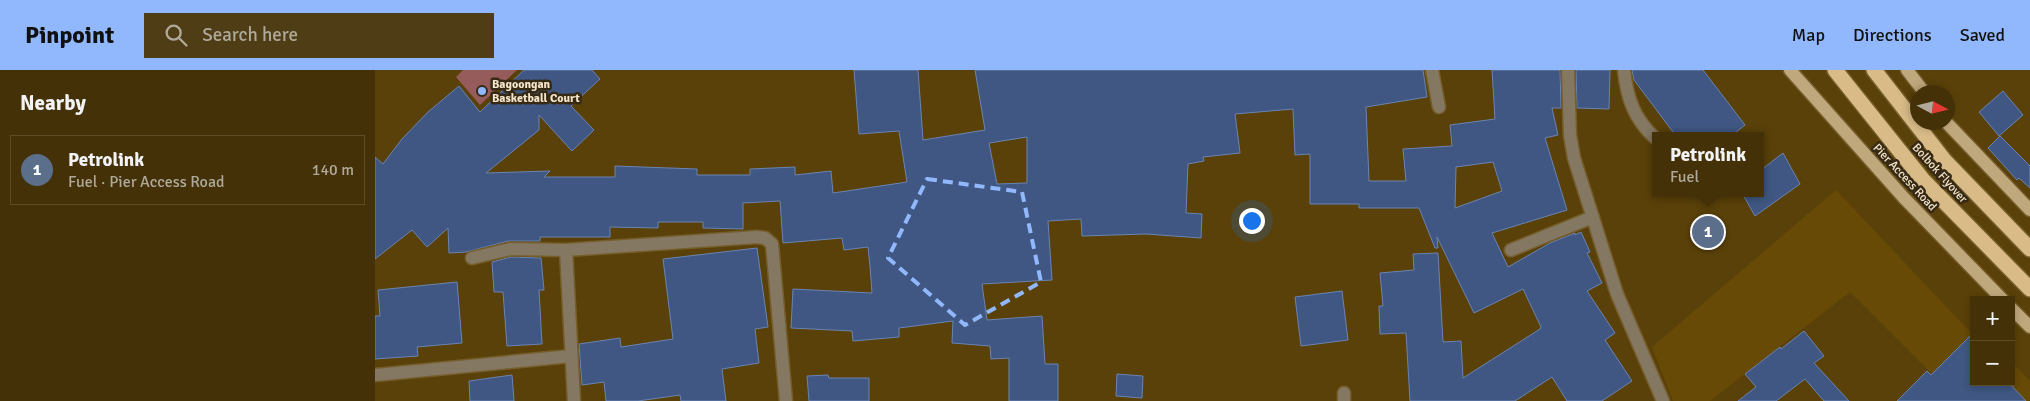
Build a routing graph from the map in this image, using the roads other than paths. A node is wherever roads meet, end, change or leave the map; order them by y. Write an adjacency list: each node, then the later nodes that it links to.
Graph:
1 (1433, 70): 9 (street)
2 (1569, 70): 13 (street)
3 (1624, 70): 11 (street)
4 (1790, 70): 19 (main road, Pier Access Road)
5 (1835, 70): 18 (highway, Bolbok Flyover)
6 (1874, 70): 14 (highway, Bolbok Flyover)
7 (1907, 70): 8 (main road)
8 (1919, 85)
9 (1439, 107)
10 (1954, 130): 12 (main road)
11 (1652, 135)
12 (2030, 210)
13 (1593, 217): 16 (street); 26 (street)
14 (2030, 249)
15 (566, 250): 17 (street); 22 (street); 25 (street)
16 (1511, 250)
17 (472, 258)
18 (2030, 289)
19 (1999, 296)
20 (2015, 312): 21 (main road)
21 (2030, 327)
22 (571, 356): 23 (street); 24 (street)
23 (375, 375)
24 (574, 401)
25 (786, 401)
26 (1663, 401)

